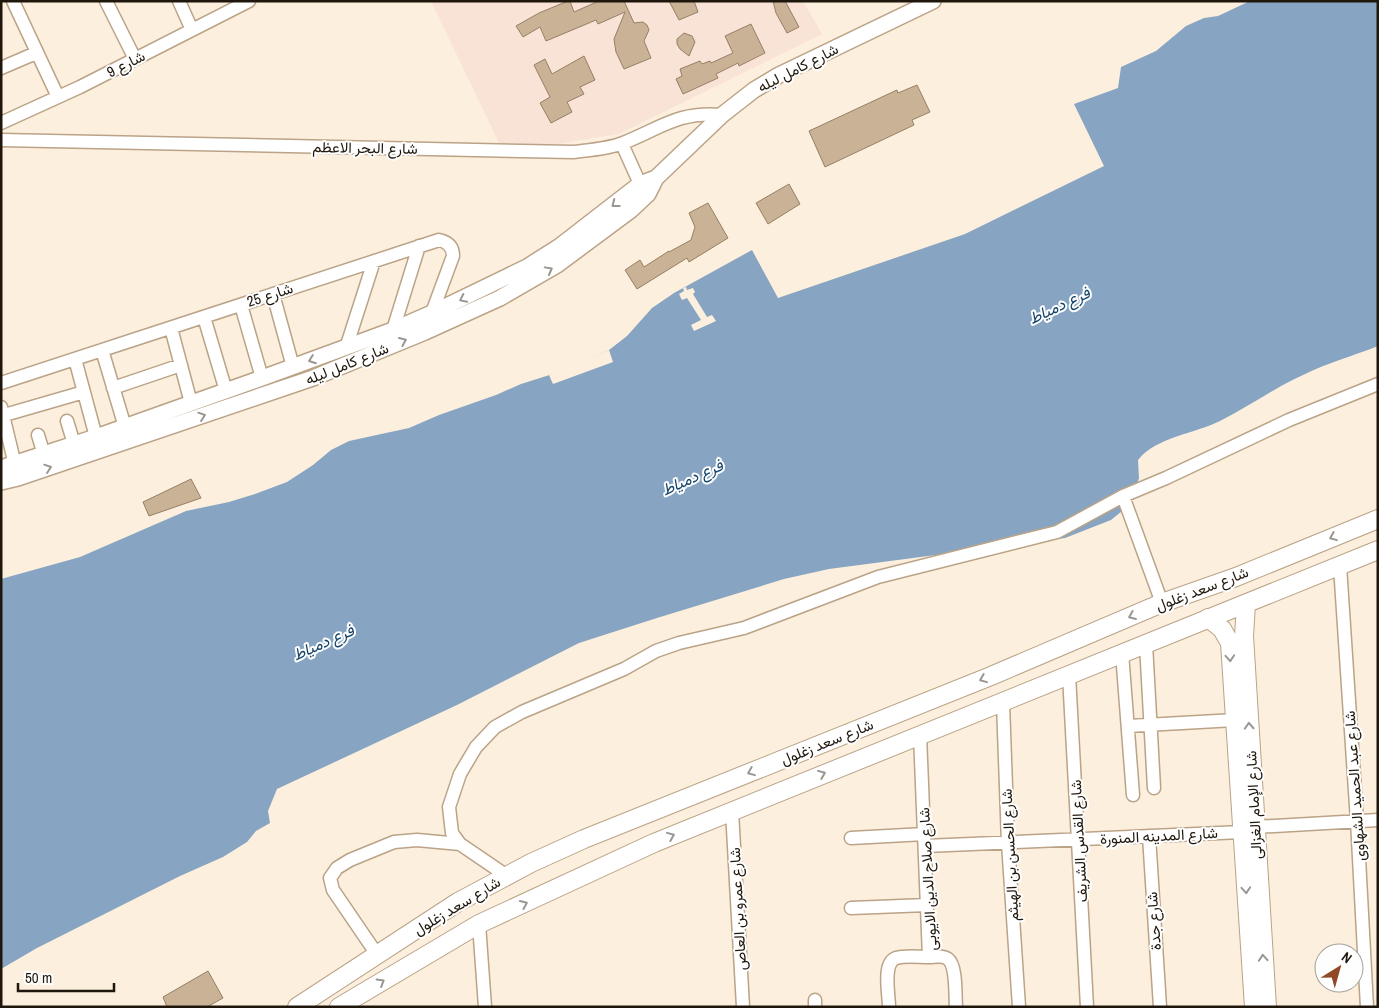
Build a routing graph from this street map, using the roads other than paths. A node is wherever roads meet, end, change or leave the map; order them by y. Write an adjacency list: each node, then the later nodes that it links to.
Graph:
1 (13, 1): 7 (street)
2 (106, 1): 8 (street)
3 (179, 1): 6 (street)
4 (249, 1): 6 (street, شارع 9)
5 (933, 1): 11 (street, شارع كامل ليله)
6 (192, 30): 8 (street, شارع 9)
7 (36, 53): 9 (street); 10 (street)
8 (135, 59): 10 (street, شارع 9)
9 (1, 68)
10 (58, 97): 12 (street, شارع 9)
11 (722, 115): 14 (street, شارع البحر الاعظم); 15 (street, شارع كامل ليله)
12 (2, 120)
13 (1, 140): 14 (street, شارع البحر الاعظم)
14 (622, 144): 15 (street)
15 (644, 189): 18 (street, شارع كامل ليله)
16 (419, 246): 17 (street, شارع 25); 21 (street, شارع 25); 24 (street)
17 (374, 261): 19 (street, شارع 25); 26 (street)
18 (495, 291): 21 (street, شارع كامل ليله, one-way to 21); 25 (street, شارع كامل ليله)
19 (273, 294): 20 (street, شارع 25); 30 (street)
20 (241, 305): 22 (street, شارع 25); 31 (street)
21 (432, 313): 24 (street, شارع كامل ليله); 25 (street, شارع 25)
22 (204, 317): 23 (street, شارع 25); 35 (street)
23 (171, 328): 27 (street, شارع 25); 29 (street)
24 (393, 330): 26 (street, شارع كامل ليله)
25 (425, 332): 45 (street, شارع كامل ليله, one-way to 25)
26 (346, 348): 30 (street, شارع كامل ليله, one-way to 30)
27 (102, 350): 28 (street, شارع 25); 34 (street)
28 (76, 359): 32 (street, شارع 25); 36 (street)
29 (181, 365): 34 (street); 37 (street)
30 (293, 367): 31 (street, شارع كامل ليله)
31 (262, 378): 35 (street, شارع كامل ليله)
32 (1, 383)
33 (1378, 384): 47 (street)
34 (113, 388): 40 (street)
35 (226, 391): 37 (street, شارع كامل ليله)
36 (84, 392): 38 (street); 42 (street)
37 (191, 403): 40 (street, شارع كامل ليله)
38 (2, 412): 45 (street)
39 (67, 420): 43 (street)
40 (125, 427): 42 (street, شارع كامل ليله)
41 (38, 435): 44 (street)
42 (96, 437): 43 (street, شارع كامل ليله)
43 (74, 444): 44 (street, شارع كامل ليله)
44 (44, 455): 45 (street, شارع كامل ليله)
45 (11, 470): 46 (street, شارع كامل ليله)
46 (1, 482)
47 (1123, 496): 51 (street); 76 (street)
48 (1378, 519): 51 (main road, شارع سعد زغلول, one-way to 51)
49 (1378, 550): 50 (main road, شارع سعد زغلول)
50 (1340, 566): 52 (main road, شارع سعد زغلول); 69 (street, شارع عبد الحميد الشهاوى)
51 (1162, 603): 61 (main road, شارع سعد زغلول, one-way to 61)
52 (1246, 604): 53 (main road, شارع سعد زغلول); 70 (main road, شارع الإمام الغزالى, one-way to 52)
53 (1208, 618): 54 (main road, شارع سعد زغلول); 58 (main road, شارع الإمام الغزالى, one-way to 58)
54 (1146, 644): 55 (main road, شارع سعد زغلول); 59 (street)
55 (1122, 653): 56 (main road, شارع سعد زغلول); 60 (street)
56 (1069, 675): 57 (main road, شارع سعد زغلول); 73 (street, شارع القدس الشريف)
57 (1003, 702): 62 (main road, شارع سعد زغلول); 75 (street, شارع الحسن بن الهيثم)
58 (1235, 720): 59 (street); 70 (main road, شارع الإمام الغزالى)
59 (1151, 725): 60 (street); 65 (street)
60 (1128, 726): 66 (street)
61 (861, 728): 63 (main road, شارع سعد زغلول); 64 (main road)
62 (920, 735): 64 (main road, شارع سعد زغلول); 74 (street, شارع صلاح الدين الايوبى)
63 (823, 743): 64 (main road); 77 (main road, شارع سعد زغلول, one-way to 77)
64 (854, 761): 67 (main road, شارع سعد زغلول, one-way to 64)
65 (1154, 788)
66 (1133, 795)
67 (732, 811): 80 (main road, شارع سعد زغلول, one-way to 67); 86 (street, شارع عمرو بن العاص)
68 (1378, 820): 69 (street, شارع المدينه المنورة)
69 (1357, 821): 70 (street, شارع المدينه المنورة); 94 (street, شارع عبد الحميد الشهاوى)
70 (1249, 829): 71 (street, شارع المدينه المنورة); 92 (main road, شارع الإمام الغزالى, one-way to 92); 93 (main road, شارع الإمام الغزالى, one-way to 70)
71 (1149, 836): 73 (street, شارع المدينه المنورة); 91 (street, شارع جدة)
72 (851, 838): 74 (street, شارع المدينه المنورة)
73 (1079, 839): 75 (street, شارع المدينه المنورة); 90 (street, شارع القدس الشريف)
74 (925, 840): 75 (street, شارع المدينه المنورة); 78 (street, شارع صلاح الدين الايوبى)
75 (1008, 842): 89 (street, شارع الحسن بن الهيثم)
76 (460, 844): 77 (street); 81 (street)
77 (507, 876): 81 (main road, شارع سعد زغلول)
78 (927, 905): 79 (street); 82 (street, شارع صلاح الدين الايوبى)
79 (851, 908)
80 (479, 924): 84 (main road, شارع سعد زغلول, one-way to 80); 85 (street)
81 (378, 956): 83 (main road, شارع سعد زغلول)
82 (929, 957): 87 (street); 88 (street, شارع صلاح الدين الايوبى)
83 (297, 1007)
84 (339, 1007)
85 (485, 1007)
86 (743, 1007)
87 (890, 1007)
88 (956, 1007)
89 (1018, 1007)
90 (1088, 1007)
91 (1160, 1007)
92 (1254, 1007)
93 (1266, 1007)
94 (1367, 1007)

